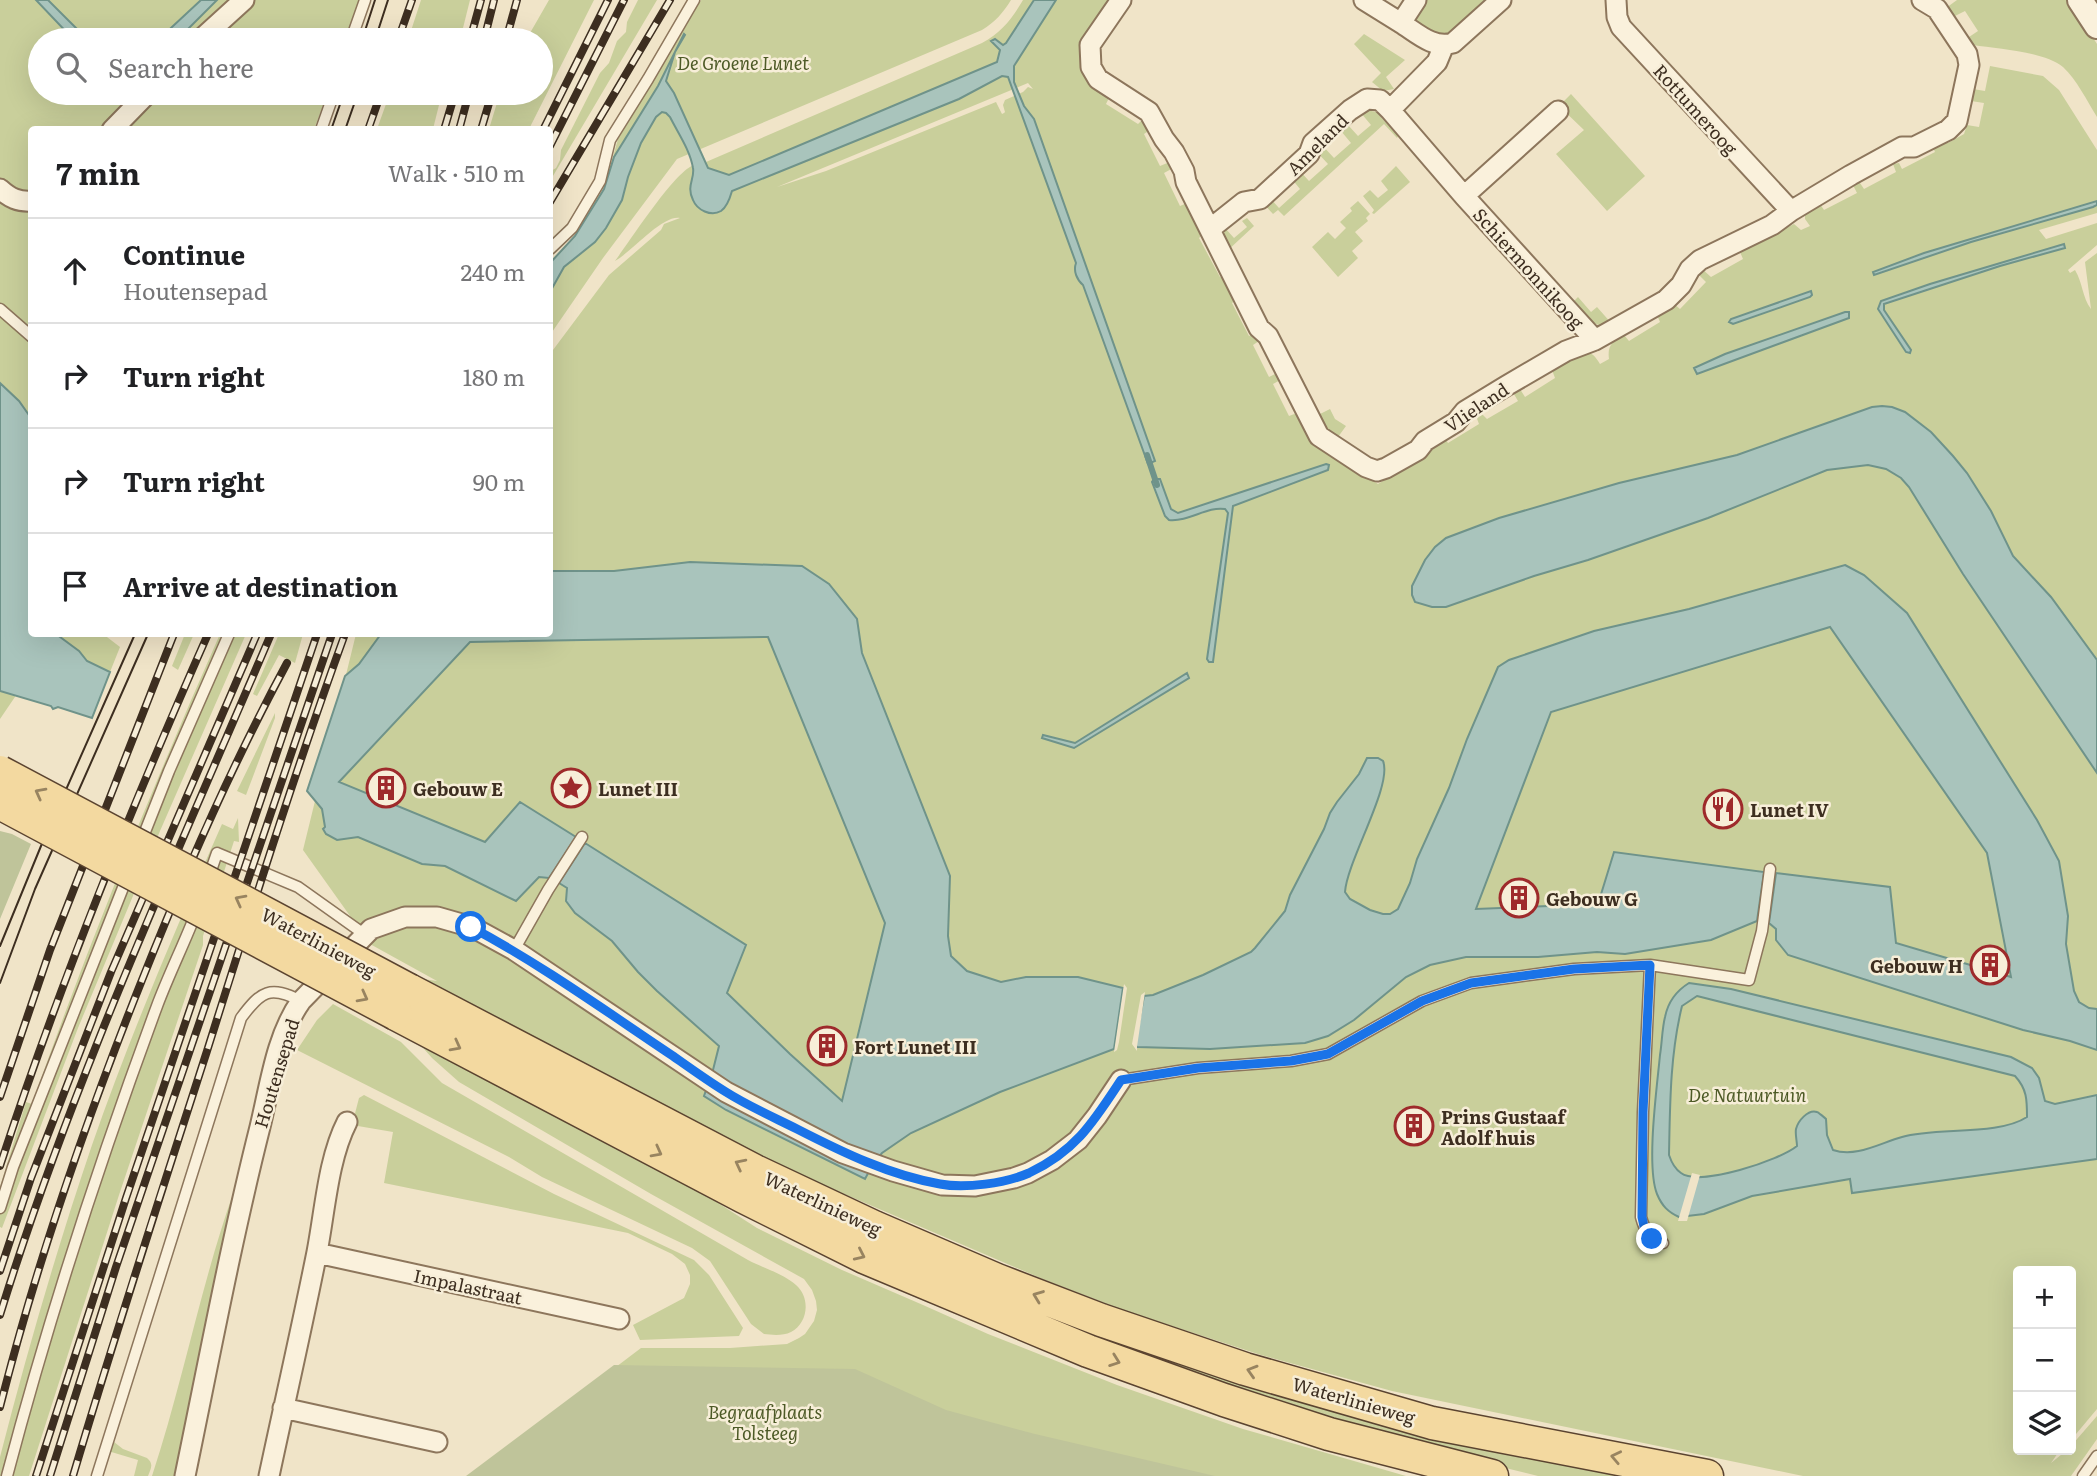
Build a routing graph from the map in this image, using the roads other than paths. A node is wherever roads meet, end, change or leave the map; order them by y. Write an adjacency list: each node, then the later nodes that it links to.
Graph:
1 (244, 0): 13 (street)
2 (365, 0): 14 (lane)
3 (694, 0): 27 (lane)
4 (1121, 0): 26 (street, Vlieland)
5 (1364, 0): 11 (street)
6 (1416, 0): 11 (street)
7 (1501, 0): 15 (street)
8 (1616, 0): 25 (street, Rottumeroog)
9 (1922, 0): 25 (street, Vlieland)
10 (2080, 0): 12 (street)
11 (1401, 23): 15 (street)
12 (2097, 26)
13 (213, 28)
14 (355, 28)
15 (1444, 46): 18 (street)
16 (136, 105): 20 (street)
17 (330, 105): 21 (lane)
18 (1390, 110): 23 (street, Schiermonnikoog); 26 (street, Ameland)
19 (1558, 111): 23 (street, Schiermonnikoog)
20 (116, 126)
21 (322, 126)
22 (0, 189): 24 (street)
23 (1464, 196): 30 (street, Schiermonnikoog)
24 (28, 201)
25 (1791, 211): 30 (street, Vlieland)
26 (1210, 229): 30 (street, Vlieland)
27 (553, 246)
28 (0, 309): 29 (lane)
29 (28, 334)
30 (1595, 340)
31 (228, 637): 43 (lane)
32 (0, 772): 40 (main road, Waterlinieweg, one-way to 32, bridge)
33 (0, 803): 40 (main road, Waterlinieweg, one-way to 40, bridge)
34 (582, 837): 37 (lane)
35 (1770, 869): 38 (lane)
36 (364, 934): 37 (street, Houtensepad); 39 (street, Houtensepad); 50 (lane)
37 (514, 950): 41 (street, Houtensepad)
38 (1650, 965): 41 (lane); 44 (lane)
39 (301, 1001): 51 (lane); 52 (street, Houtensepad)
40 (402, 1002): 54 (main road, Waterlinieweg, one-way to 54); 55 (main road, Waterlinieweg, one-way to 40)
41 (1121, 1080)
42 (346, 1122): 45 (street)
43 (0, 1208)
44 (1663, 1243)
45 (317, 1253): 46 (street, Impalastraat); 47 (street)
46 (620, 1319)
47 (283, 1408): 48 (street); 53 (street)
48 (437, 1442)
49 (2097, 1456): 56 (lane)
50 (7, 1476)
51 (97, 1476)
52 (185, 1476)
53 (269, 1476)
54 (1492, 1476)
55 (1707, 1476)
56 (2083, 1476)

